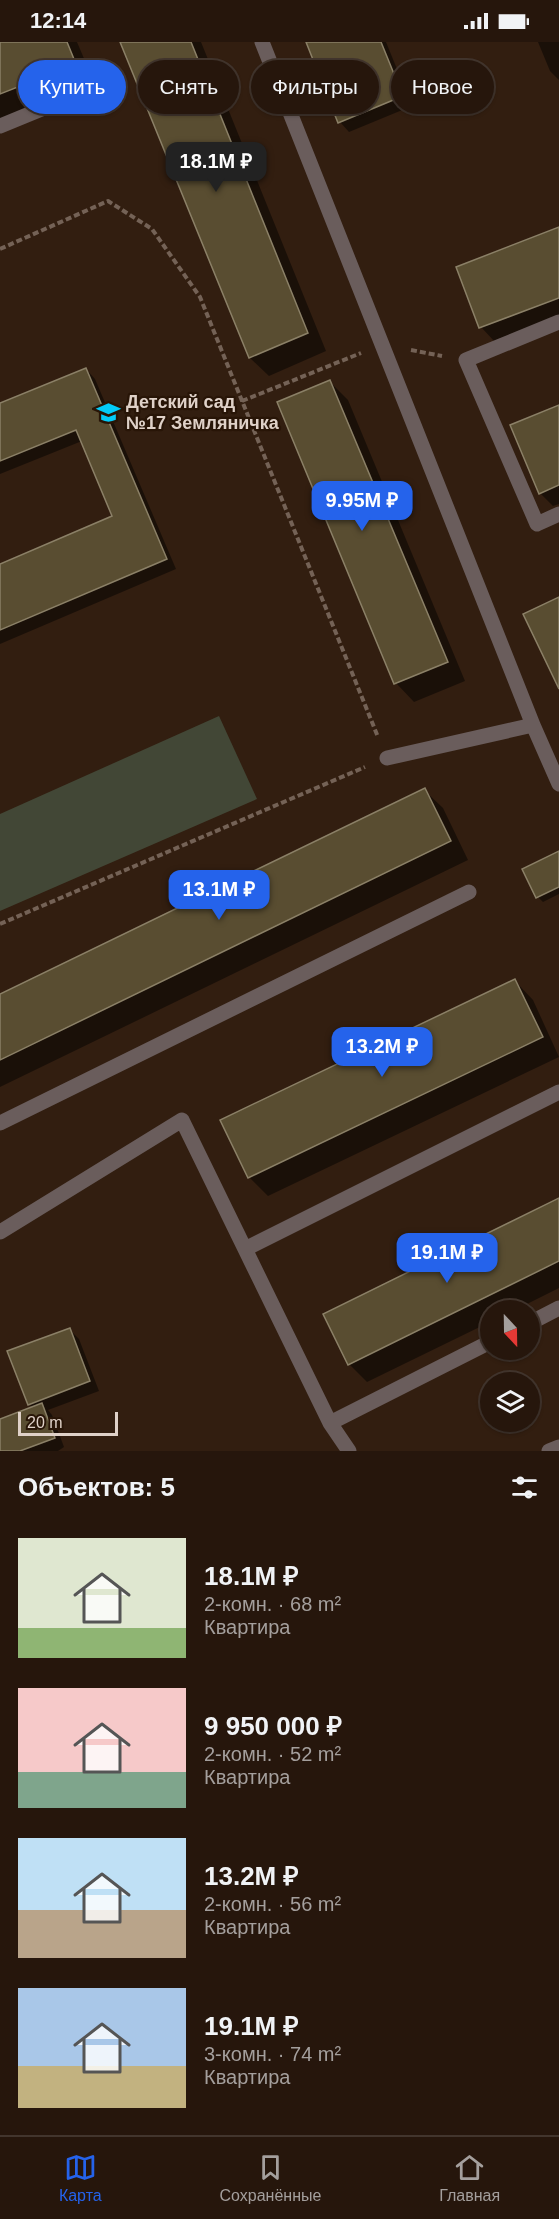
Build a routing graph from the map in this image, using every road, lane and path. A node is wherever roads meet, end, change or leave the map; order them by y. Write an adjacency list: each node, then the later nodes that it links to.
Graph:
1 (262, 42): 6 (lane)
2 (29, 114): 3 (lane)
3 (0, 126)
4 (0, 249): 8 (path)
5 (559, 322): 7 (lane)
6 (381, 344): 7 (path); 8 (path); 10 (lane)
7 (466, 360): 9 (lane)
8 (242, 402): 11 (path)
9 (559, 514)
10 (533, 724): 11 (lane); 12 (lane)
11 (387, 758): 14 (path)
12 (559, 784)
13 (469, 892): 16 (lane)
14 (0, 924)
15 (559, 1092): 18 (lane)
16 (0, 1123)
17 (0, 1232): 18 (lane)
18 (245, 1249): 22 (lane)
19 (559, 1308): 20 (lane)
20 (540, 1318)
21 (480, 1347): 22 (lane)
22 (330, 1423): 24 (lane)
23 (559, 1447): 25 (lane)
24 (349, 1451)
25 (549, 1451)

